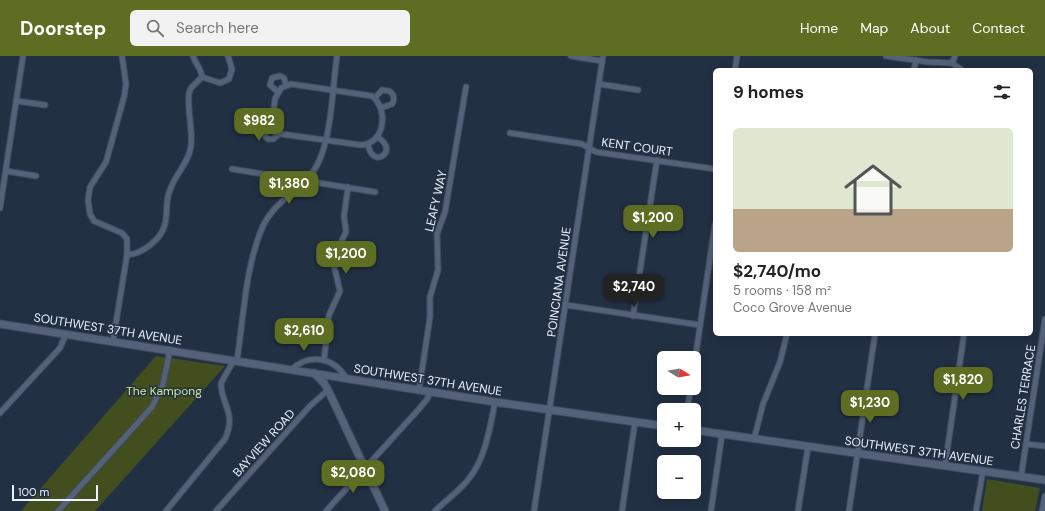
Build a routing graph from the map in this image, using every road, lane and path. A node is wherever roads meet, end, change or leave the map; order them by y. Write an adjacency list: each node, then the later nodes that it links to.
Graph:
1 (23, 56): 24 (street)
2 (122, 56): 44 (street)
3 (193, 56): 16 (street)
4 (228, 56): 16 (street)
5 (337, 56): 20 (street)
6 (570, 56): 10 (street)
7 (737, 56): 13 (street)
8 (886, 56): 11 (street)
9 (955, 56): 12 (street)
10 (602, 58): 17 (street, POINCIANA AVENUE)
11 (916, 60): 12 (street); 14 (street)
12 (952, 63): 15 (street)
13 (735, 68)
14 (914, 68)
15 (959, 68)
16 (202, 77): 44 (street)
17 (599, 84): 21 (street); 33 (street, POINCIANA AVENUE)
18 (286, 85): 20 (street); 22 (street); 22 (street)
19 (466, 87): 63 (street, LEAFY WAY)
20 (332, 90): 23 (street); 31 (street)
21 (638, 90)
22 (278, 92): 27 (street)
23 (375, 98): 26 (street); 26 (street)
24 (16, 101): 25 (street); 37 (street)
25 (45, 105)
26 (382, 108): 30 (street)
27 (272, 122): 28 (street); 28 (street)
28 (280, 133): 31 (street)
29 (510, 133): 33 (street, KENT COURT)
30 (376, 138): 32 (street); 32 (street)
31 (326, 140): 32 (street); 39 (street)
32 (368, 144)
33 (589, 148): 34 (street, KENT COURT); 45 (street, POINCIANA AVENUE)
34 (657, 160): 36 (street, KENT COURT); 46 (street)
35 (232, 169): 39 (street)
36 (713, 169)
37 (6, 171): 38 (street); 42 (street)
38 (36, 176)
39 (304, 181): 40 (street); 57 (street)
40 (348, 187): 41 (street); 58 (street)
41 (375, 192)
42 (0, 208)
43 (713, 237): 49 (street)
44 (127, 255): 54 (street)
45 (566, 305): 46 (street); 66 (street, POINCIANA AVENUE)
46 (633, 316): 49 (street)
47 (1045, 319): 73 (street, CHARLES TERRACE)
48 (0, 324): 50 (main road, SOUTHWEST 37TH AVENUE)
49 (700, 325): 56 (street)
50 (66, 334): 54 (main road, SOUTHWEST 37TH AVENUE); 67 (street)
51 (786, 336): 72 (street)
52 (875, 336): 76 (street)
53 (964, 336): 77 (street)
54 (113, 341): 55 (main road, SOUTHWEST 37TH AVENUE)
55 (170, 350): 57 (main road, SOUTHWEST 37TH AVENUE); 83 (street)
56 (696, 351)
57 (236, 360): 59 (main road, SOUTHWEST 37TH AVENUE); 84 (street)
58 (324, 360): 59 (street); 61 (street)
59 (292, 369): 60 (main road, SOUTHWEST 37TH AVENUE)
60 (314, 372): 61 (main road, SOUTHWEST 37TH AVENUE); 62 (main road)
61 (342, 377): 62 (main road); 63 (main road, SOUTHWEST 37TH AVENUE)
62 (328, 389): 78 (main road); 85 (street, BAYVIEW ROAD)
63 (419, 390): 64 (main road, SOUTHWEST 37TH AVENUE)
64 (429, 391): 65 (main road, SOUTHWEST 37TH AVENUE); 78 (street)
65 (496, 402): 66 (main road, SOUTHWEST 37TH AVENUE); 88 (street)
66 (550, 410): 68 (main road, SOUTHWEST 37TH AVENUE); 89 (street, POINCIANA AVENUE)
67 (0, 412)
68 (635, 422): 69 (main road, SOUTHWEST 37TH AVENUE); 90 (street)
69 (657, 425)
70 (701, 431): 71 (main road, SOUTHWEST 37TH AVENUE)
71 (722, 434): 72 (main road, SOUTHWEST 37TH AVENUE); 91 (street)
72 (754, 439): 74 (main road, SOUTHWEST 37TH AVENUE)
73 (1026, 444): 75 (street); 80 (street, CHARLES TERRACE)
74 (808, 446): 76 (main road, SOUTHWEST 37TH AVENUE); 92 (street)
75 (1045, 446)
76 (858, 454): 77 (main road, SOUTHWEST 37TH AVENUE); 93 (street)
77 (945, 466): 79 (main road, SOUTHWEST 37TH AVENUE)
78 (365, 468): 86 (street); 87 (main road)
79 (982, 471): 80 (main road, SOUTHWEST 37TH AVENUE); 94 (street)
80 (1021, 477): 81 (main road, SOUTHWEST 37TH AVENUE)
81 (1045, 480)
82 (1045, 496): 95 (street)
83 (58, 511)
84 (166, 511)
85 (216, 511)
86 (326, 511)
87 (385, 511)
88 (435, 511)
89 (534, 511)
90 (622, 511)
91 (710, 511)
92 (798, 511)
93 (849, 511)
94 (976, 511)
95 (1042, 511)

